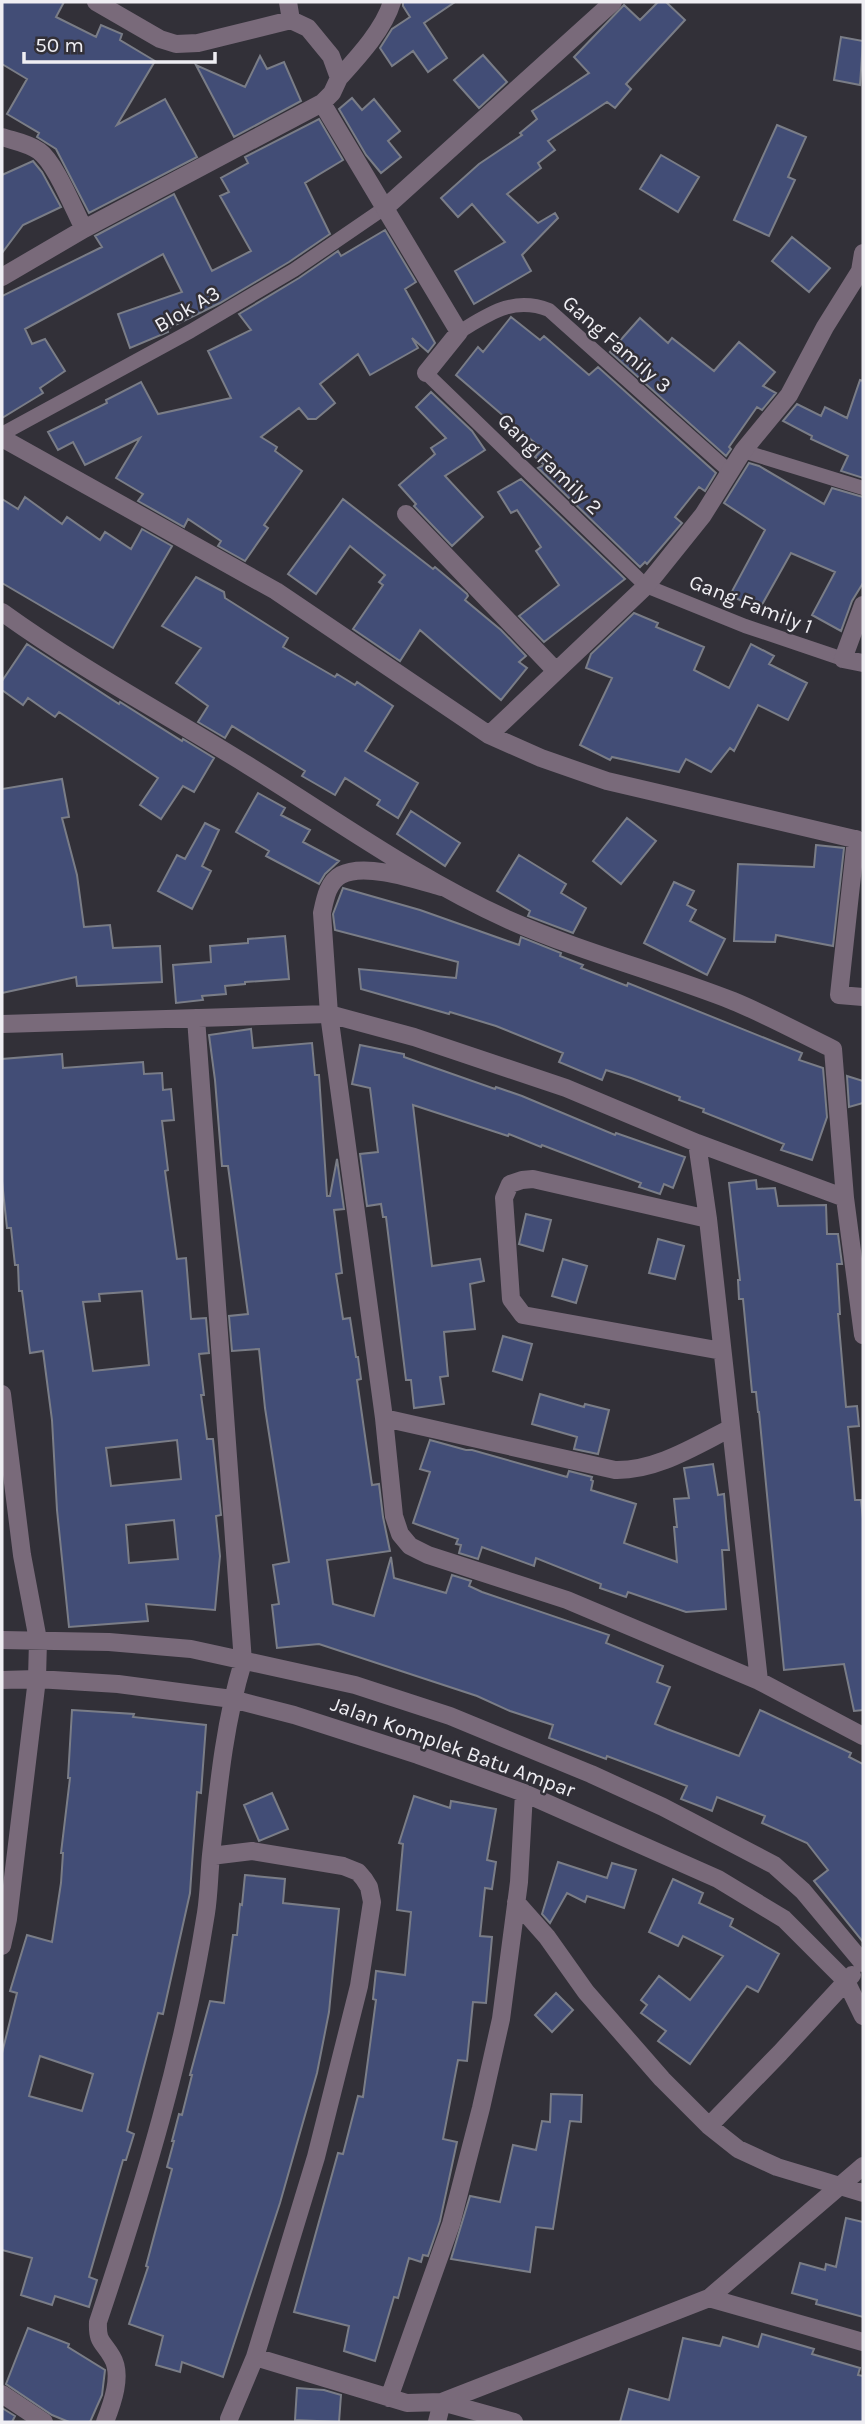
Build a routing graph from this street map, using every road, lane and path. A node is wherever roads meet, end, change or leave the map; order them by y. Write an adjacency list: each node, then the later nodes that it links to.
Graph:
1 (96, 2): 5 (street)
2 (288, 2): 5 (street)
3 (392, 2): 6 (street)
4 (613, 2): 9 (street)
5 (291, 20): 6 (street)
6 (339, 78): 7 (street)
7 (322, 103): 9 (street); 10 (street)
8 (2, 137): 10 (street)
9 (386, 207): 13 (street); 15 (lane, Blok A3)
10 (84, 229): 12 (street)
11 (862, 265): 16 (street)
12 (2, 277)
13 (459, 332): 14 (street); 17 (lane, Gang Family 3)
14 (426, 373): 20 (lane, Gang Family 2)
15 (2, 436): 26 (street)
16 (743, 451): 17 (street); 18 (lane)
17 (730, 472): 20 (street)
18 (863, 488)
19 (406, 514): 25 (street)
20 (646, 586): 23 (lane, Gang Family 1); 25 (street)
21 (863, 605): 23 (street)
22 (2, 612): 28 (street)
23 (843, 659): 24 (street)
24 (863, 663)
25 (556, 671): 26 (street)
26 (489, 735): 27 (street)
27 (860, 840): 29 (street)
28 (442, 887): 30 (street); 34 (street)
29 (863, 997)
30 (329, 1014): 31 (street); 33 (street); 39 (street)
31 (197, 1018): 32 (street); 43 (street)
32 (2, 1024)
33 (697, 1143): 34 (street); 35 (street)
34 (845, 1198): 36 (street)
35 (708, 1219): 37 (street); 37 (street)
36 (863, 1335)
37 (722, 1351): 40 (street)
38 (2, 1394): 42 (street)
39 (384, 1418): 40 (street); 46 (street)
40 (731, 1428): 46 (street)
41 (2, 1640): 42 (street, Jalan Komplek Batu Ampar)
42 (38, 1640): 43 (street, Jalan Komplek Batu Ampar); 44 (street)
43 (243, 1662): 47 (street); 53 (street, Jalan Komplek Batu Ampar)
44 (37, 1679): 45 (street, Jalan Komplek Batu Ampar); 47 (street, Jalan Komplek Batu Ampar); 52 (street)
45 (2, 1681)
46 (759, 1681): 48 (street)
47 (232, 1699): 49 (street, Jalan Komplek Batu Ampar); 50 (street)
48 (863, 1736)
49 (524, 1793): 51 (street); 54 (street, Jalan Komplek Batu Ampar)
50 (211, 1856): 62 (street); 68 (street)
51 (516, 1902): 56 (street); 64 (street)
52 (2, 1946)
53 (863, 1963): 54 (street)
54 (846, 1981): 55 (street, Jalan Komplek Batu Ampar); 56 (street)
55 (863, 2016)
56 (709, 2126): 58 (street)
57 (863, 2166): 58 (street)
58 (838, 2186): 59 (street); 60 (street)
59 (863, 2193)
60 (709, 2298): 61 (street); 65 (street)
61 (863, 2342)
62 (255, 2357): 64 (street); 66 (street)
63 (2, 2394): 67 (street)
64 (389, 2398): 65 (street)
65 (442, 2402): 69 (street); 70 (street)
66 (229, 2419)
67 (44, 2422)
68 (105, 2422)
69 (436, 2422)
70 (514, 2422)

